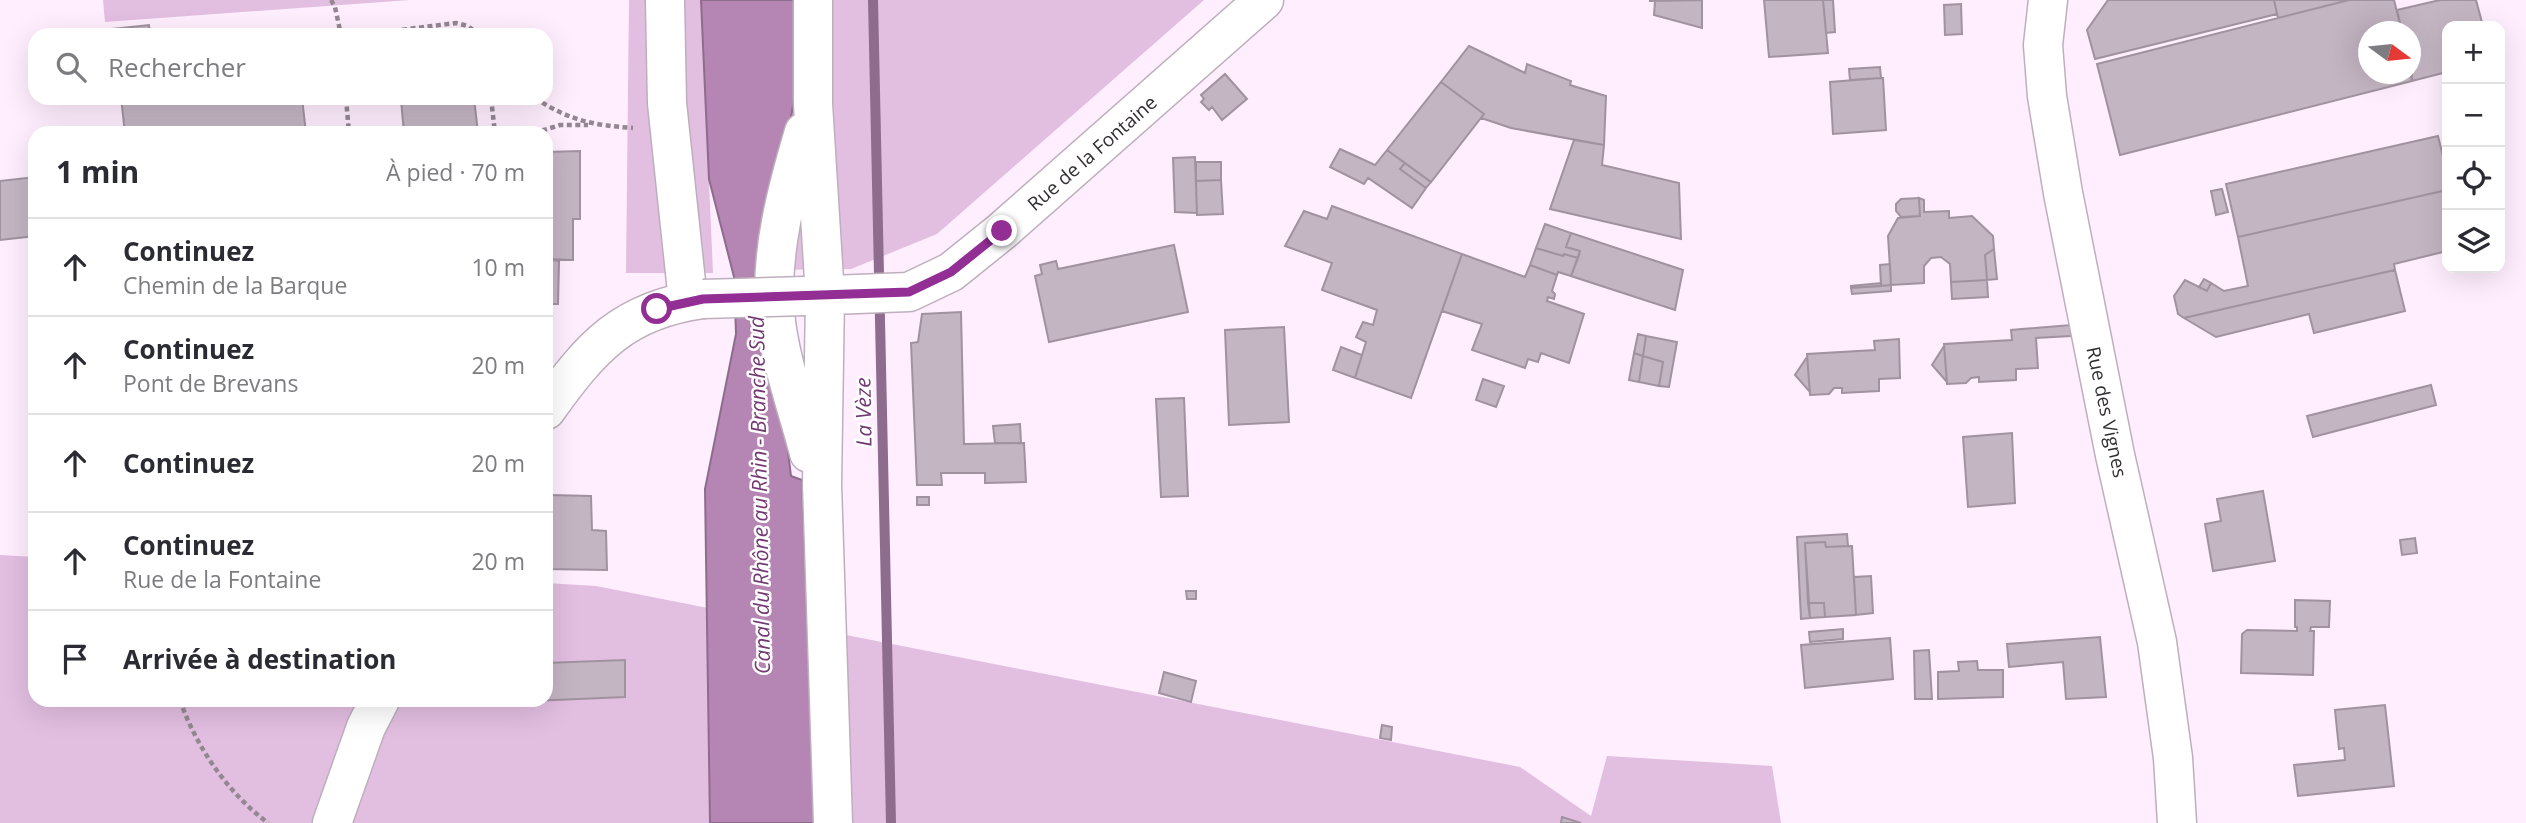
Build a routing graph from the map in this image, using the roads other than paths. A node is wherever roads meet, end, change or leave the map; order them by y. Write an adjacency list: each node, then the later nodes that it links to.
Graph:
1 (666, 0): 7 (street)
2 (813, 0): 5 (street)
3 (1265, 0): 6 (street, Rue de la Fontaine)
4 (2047, 0): 13 (street, Rue des Vignes)
5 (813, 104): 6 (street); 9 (street)
6 (822, 296): 7 (street, bridge); 9 (street)
7 (696, 300): 8 (street)
8 (553, 401)
9 (822, 484): 12 (street)
10 (376, 707): 11 (street)
11 (332, 823)
12 (833, 823)
13 (2178, 823)

